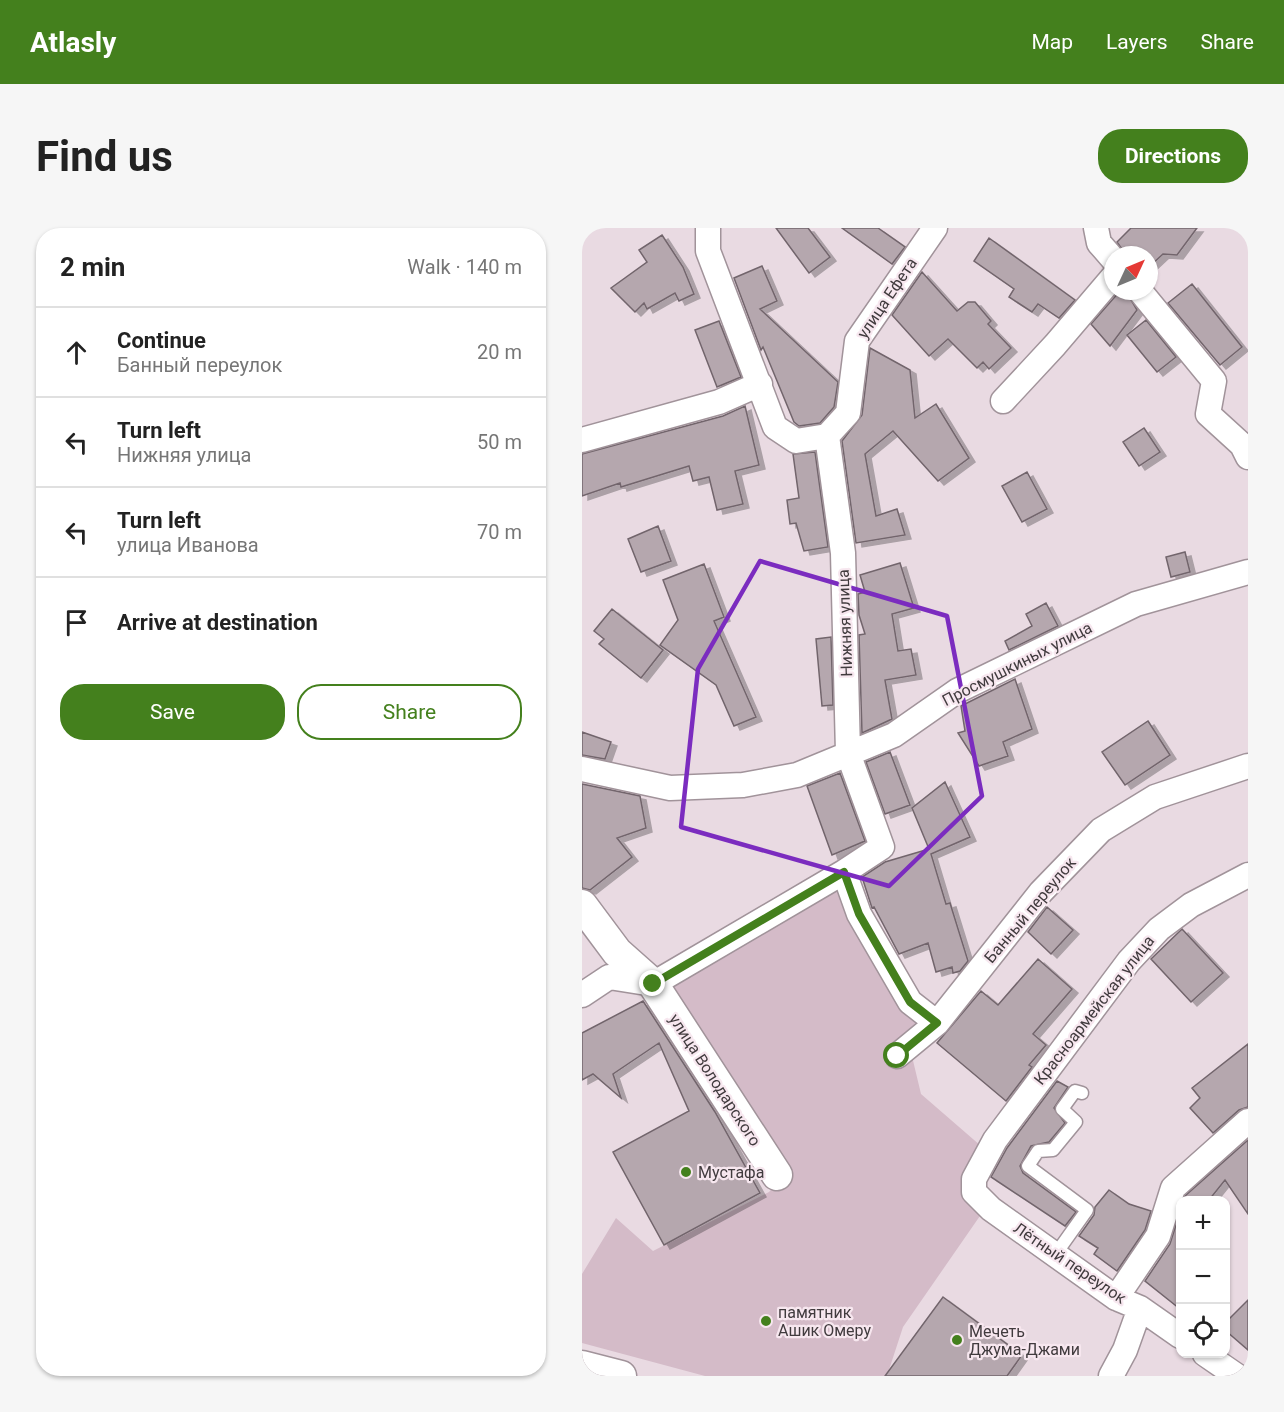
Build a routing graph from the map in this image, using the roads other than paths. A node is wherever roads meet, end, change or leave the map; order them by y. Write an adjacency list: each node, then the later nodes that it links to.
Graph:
1 (708, 228): 7 (street)
2 (935, 228): 9 (street, улица Ефета)
3 (1096, 228): 4 (street)
4 (1104, 249)
5 (1104, 288): 8 (street)
6 (1147, 300): 11 (street)
7 (760, 384): 9 (street); 10 (street)
8 (1003, 400)
9 (827, 436): 13 (street, Нижняя улица)
10 (582, 440)
11 (1248, 456)
12 (1248, 572): 13 (street, Просмушкиных улица)
13 (848, 753): 15 (street, Просмушкиных улица); 16 (street, Нижняя улица)
14 (1248, 766): 21 (street, Банный переулок)
15 (582, 769)
16 (844, 872): 19 (street); 21 (street)
17 (1248, 875): 26 (street, Красноармейская улица)
18 (582, 905): 19 (street, улица Володарского)
19 (653, 984): 20 (street); 25 (street, улица Володарского)
20 (582, 995)
21 (937, 1023): 22 (street, Банный переулок)
22 (897, 1056)
23 (1082, 1093): 27 (lane)
24 (1248, 1121): 28 (street)
25 (777, 1175)
26 (974, 1179): 27 (street, Лётный переулок)
27 (1055, 1255): 28 (street, Лётный переулок)
28 (1116, 1298): 29 (street, Лётный переулок)
29 (1140, 1308): 30 (street, Лётный переулок); 34 (street)
30 (1176, 1333)
31 (1212, 1358): 35 (street)
32 (582, 1366): 33 (street)
33 (621, 1376)
34 (1111, 1376)
35 (1237, 1376)

